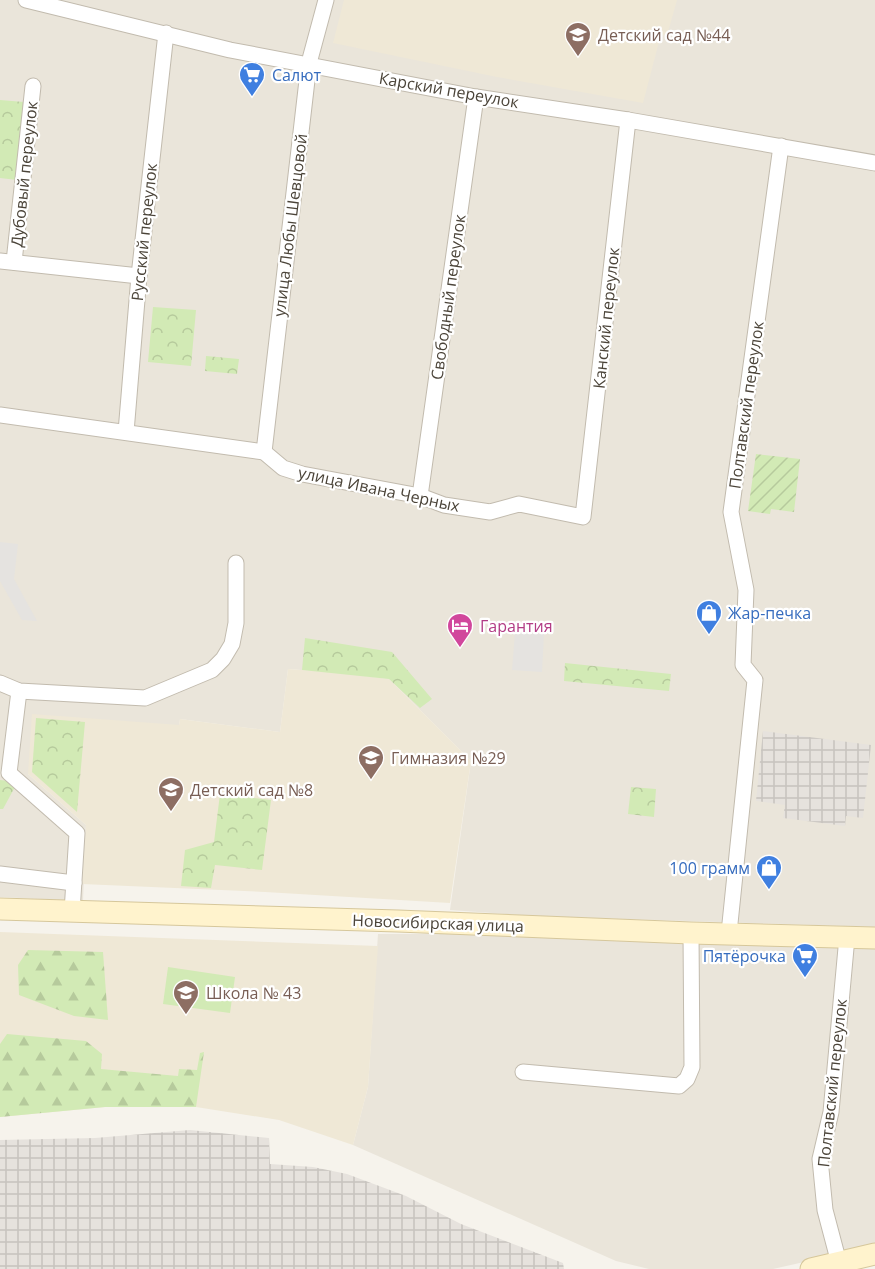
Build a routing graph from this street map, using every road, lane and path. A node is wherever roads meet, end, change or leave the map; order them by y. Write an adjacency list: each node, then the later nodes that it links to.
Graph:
1 (26, 0): 3 (street, Карский переулок)
2 (326, 0): 4 (street, улица Любы Шевцовой)
3 (166, 33): 4 (street, Карский переулок); 11 (street, Русский переулок)
4 (309, 63): 6 (street, Карский переулок); 14 (street, улица Любы Шевцовой)
5 (33, 86): 10 (street, Дубовый переулок)
6 (477, 97): 7 (street, Карский переулок); 15 (street, Свободный переулок)
7 (628, 120): 8 (street, Карский переулок); 16 (street, Канский переулок)
8 (780, 146): 9 (street, Карский переулок); 26 (street, Полтавский переулок)
9 (875, 164)
10 (7, 261): 11 (street)
11 (139, 276): 13 (street, Русский переулок)
12 (0, 415): 13 (street, улица Ивана Черных)
13 (126, 432): 14 (street, улица Ивана Черных)
14 (264, 452): 15 (street, улица Ивана Черных)
15 (420, 496): 16 (street, улица Ивана Черных)
16 (583, 517)
17 (236, 563): 19 (street)
18 (0, 683): 19 (street)
19 (18, 691): 20 (street)
20 (4, 772): 22 (street)
21 (0, 874): 22 (street)
22 (75, 883): 24 (street)
23 (0, 909): 24 (street, Новосибирская улица)
24 (72, 912): 25 (street, Новосибирская улица)
25 (691, 933): 26 (street, Новосибирская улица); 29 (street)
26 (729, 933): 27 (street, Новосибирская улица)
27 (847, 937): 28 (street, Новосибирская улица); 31 (street, Полтавский переулок)
28 (875, 938)
29 (523, 1072)
30 (875, 1254): 31 (street)
31 (839, 1263): 32 (street)
32 (811, 1269)

